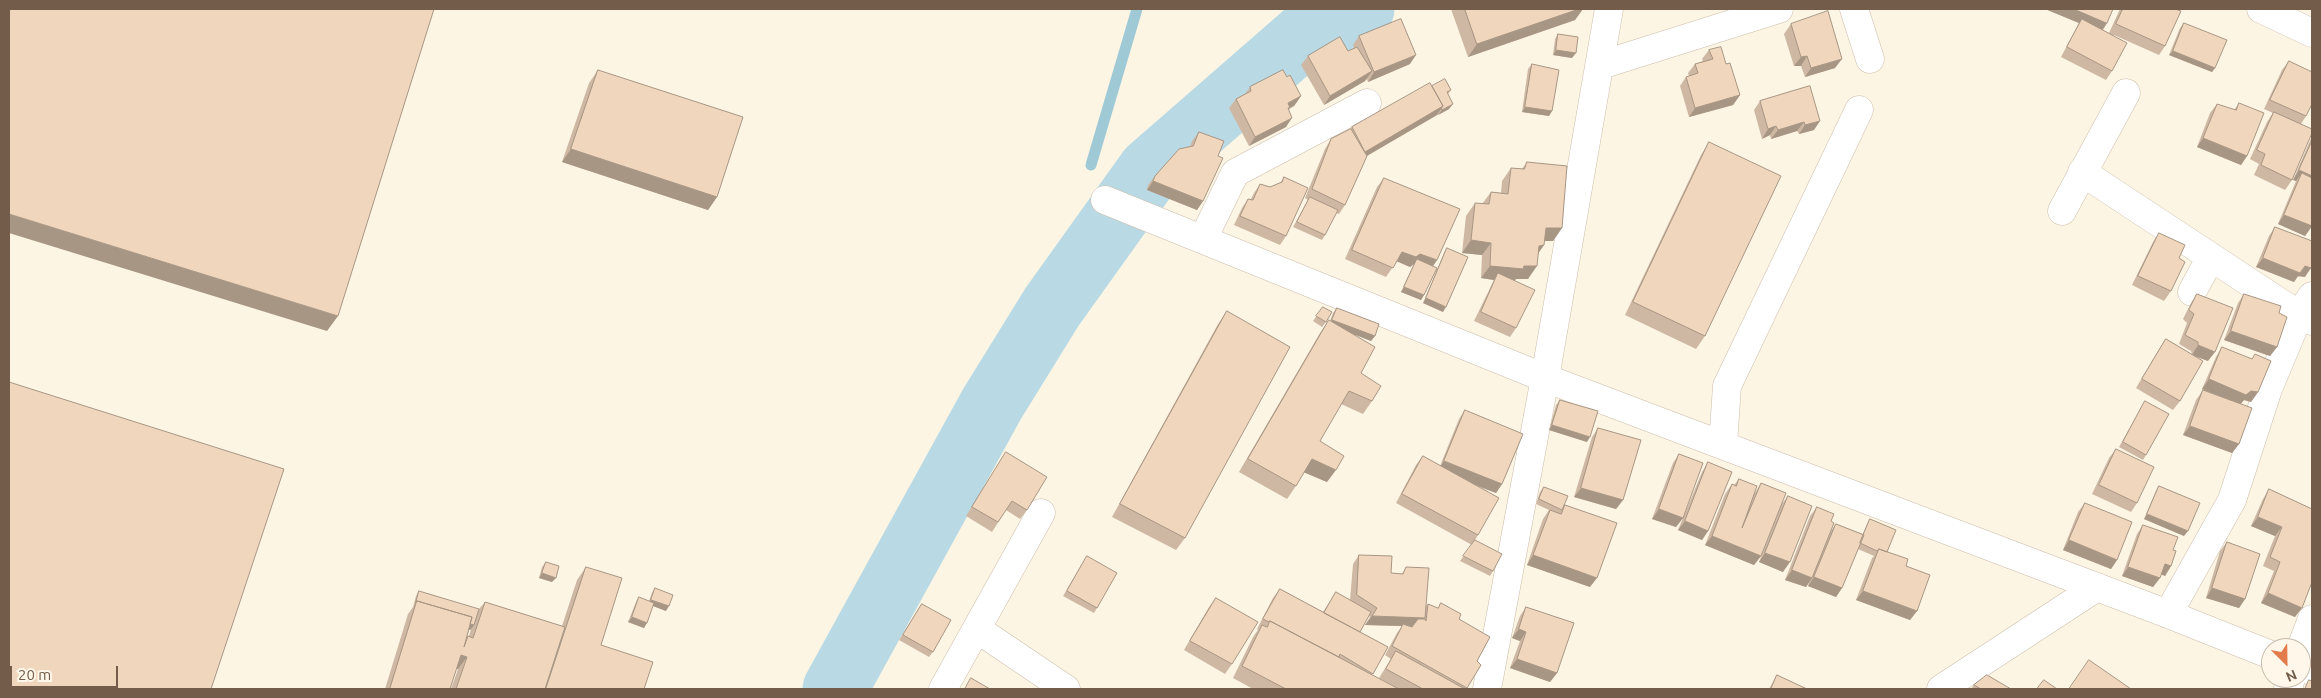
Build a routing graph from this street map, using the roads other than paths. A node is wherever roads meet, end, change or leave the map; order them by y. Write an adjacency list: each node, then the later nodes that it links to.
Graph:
1 (1610, 9): 7 (street)
2 (1779, 9): 7 (street)
3 (1854, 9): 6 (street)
4 (2261, 9): 5 (street)
5 (2312, 33)
6 (1870, 59)
7 (1601, 64): 18 (street)
8 (2126, 93): 11 (street)
9 (1367, 103): 14 (street)
10 (1859, 110): 19 (street)
11 (2082, 172): 13 (street); 15 (street)
12 (1117, 205): 14 (street)
13 (2062, 211)
14 (1203, 239): 18 (street)
15 (2211, 257): 16 (street); 17 (street)
16 (2192, 292)
17 (2308, 311): 22 (street)
18 (1545, 378): 19 (street); 29 (street)
19 (1723, 445): 21 (street)
20 (1041, 513): 24 (street)
21 (2097, 587): 22 (street); 30 (street)
22 (2168, 614): 26 (street)
23 (2312, 619): 25 (street)
24 (977, 629): 27 (street); 28 (street)
25 (2305, 638)
26 (2261, 651)
27 (943, 689)
28 (1066, 689)
29 (1488, 689)
30 (1941, 689)

